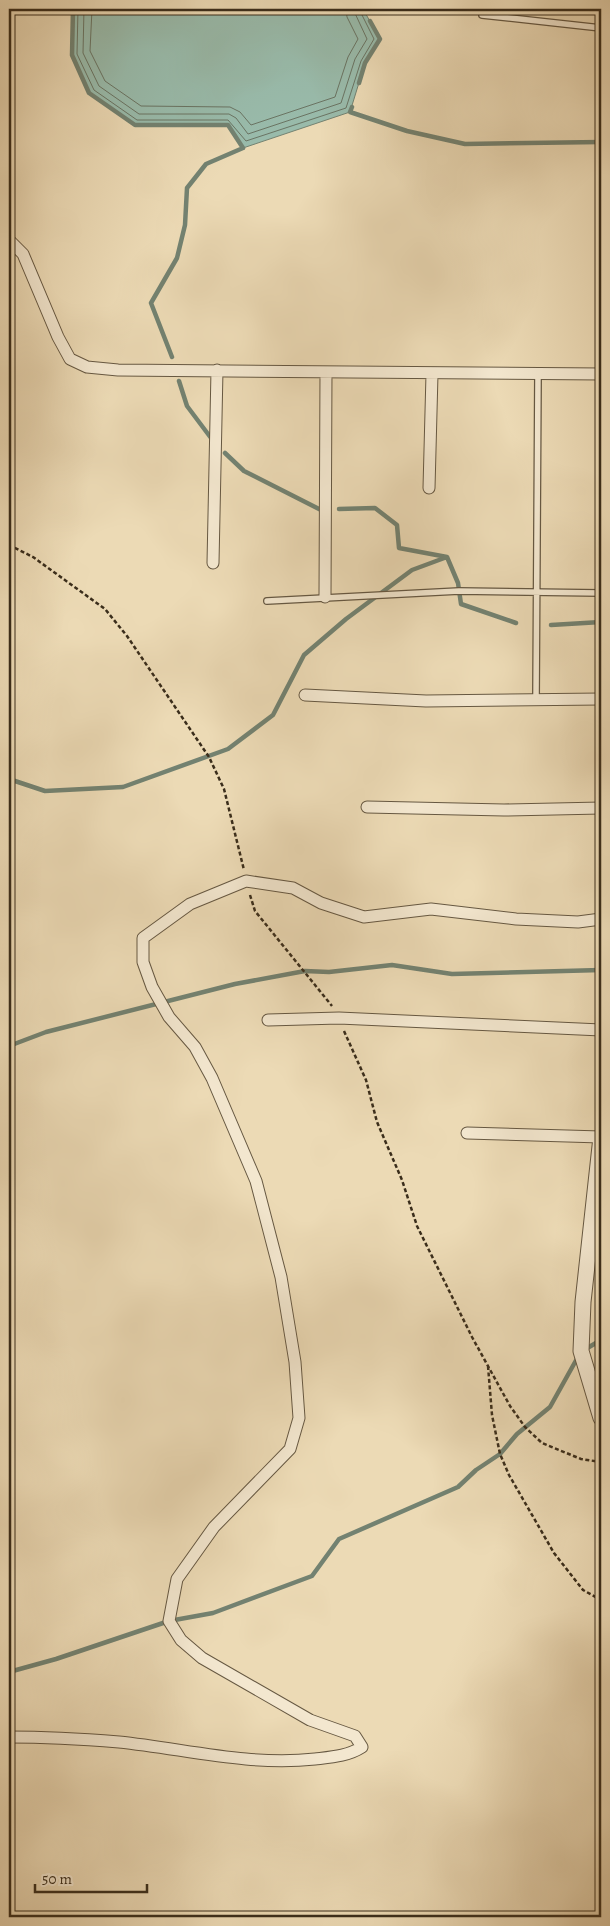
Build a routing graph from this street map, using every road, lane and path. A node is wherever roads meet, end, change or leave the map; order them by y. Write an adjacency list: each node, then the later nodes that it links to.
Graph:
1 (482, 15): 2 (lane)
2 (601, 28)
3 (9, 240): 4 (street)
4 (217, 370): 5 (street); 11 (street)
5 (326, 372): 6 (street); 14 (street)
6 (432, 374): 7 (street); 9 (street)
7 (538, 374): 8 (street); 12 (lane)
8 (601, 374)
9 (429, 488)
10 (9, 545): 21 (path)
11 (213, 563)
12 (536, 592): 13 (lane); 14 (lane); 18 (lane)
13 (601, 593)
14 (325, 597): 15 (lane)
15 (266, 601)
16 (305, 695): 18 (street)
17 (601, 699): 18 (street)
18 (536, 700)
19 (367, 807): 20 (street)
20 (601, 808)
21 (246, 881): 22 (street); 23 (path); 32 (street)
22 (601, 919)
23 (339, 1018): 24 (street); 25 (street); 28 (path)
24 (268, 1020)
25 (601, 1030)
26 (467, 1133): 27 (street)
27 (601, 1137): 29 (street)
28 (488, 1365): 30 (path); 31 (path)
29 (601, 1418)
30 (601, 1462)
31 (601, 1600)
32 (9, 1737)

